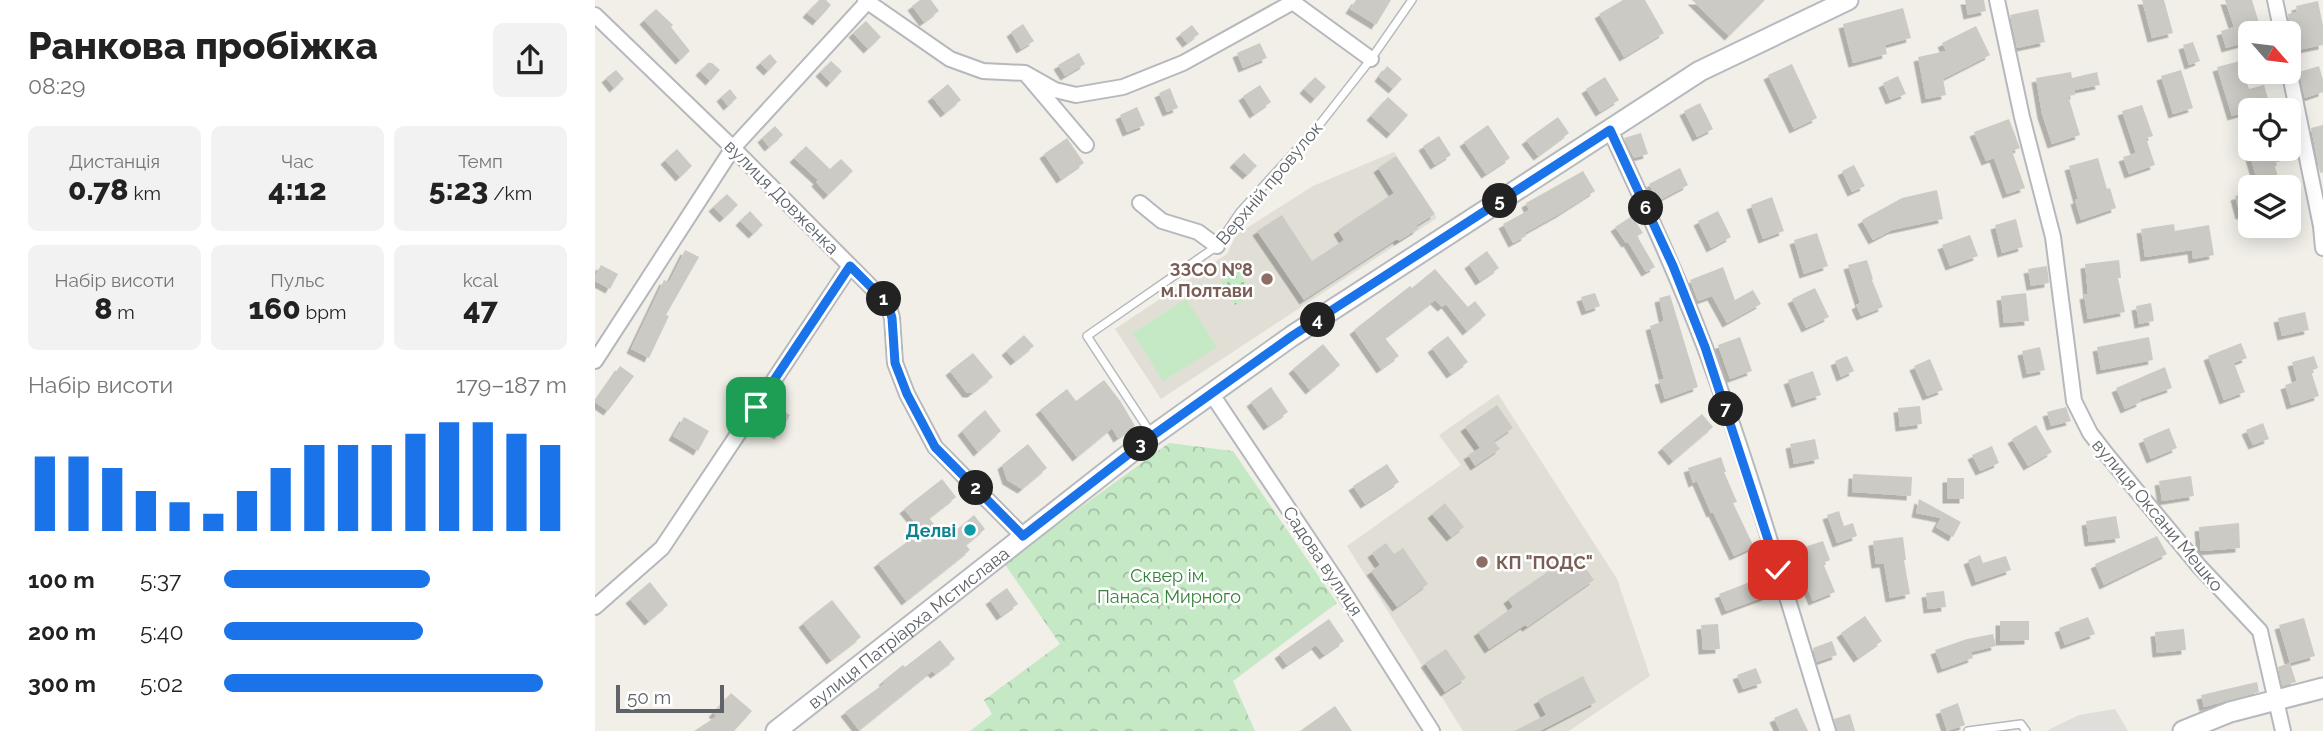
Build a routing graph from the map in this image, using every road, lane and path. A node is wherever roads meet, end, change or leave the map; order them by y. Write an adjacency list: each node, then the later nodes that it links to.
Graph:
1 (1412, 0): 9 (lane, Верхній провулок)
2 (1848, 0): 12 (main road, вулиця Патріарха Мстислава)
3 (1997, 0): 25 (street, вулиця Оксани Мешко)
4 (2275, 0): 8 (street)
5 (867, 1): 10 (street); 14 (street)
6 (1291, 1): 9 (street); 10 (street)
7 (596, 20): 14 (street, вулиця Довженка)
8 (2279, 21)
9 (1371, 59): 16 (lane, Верхній провулок)
10 (1025, 72): 13 (street)
11 (2292, 84): 17 (street)
12 (1610, 130): 20 (main road, вулиця Патріарха Мстислава); 28 (street)
13 (1086, 145)
14 (733, 148): 18 (street, вулиця Довженка); 19 (street)
15 (1140, 203): 16 (street)
16 (1217, 246): 21 (lane, Верхній провулок)
17 (2323, 248)
18 (850, 266): 22 (street, вулиця Довженка); 23 (street)
19 (595, 361)
20 (1211, 393): 21 (main road, вулиця Патріарха Мстислава); 27 (street, Садова вулиця)
21 (1152, 436): 22 (main road, вулиця Патріарха Мстислава)
22 (1023, 536): 26 (main road, вулиця Патріарха Мстислава)
23 (595, 607)
24 (2323, 688): 25 (main road)
25 (2276, 702): 31 (main road); 32 (street, вулиця Оксани Мешко)
26 (776, 731)
27 (1433, 731)
28 (1828, 731)
29 (1968, 731): 30 (lane)
30 (2026, 731)
31 (2183, 731)
32 (2283, 731)

